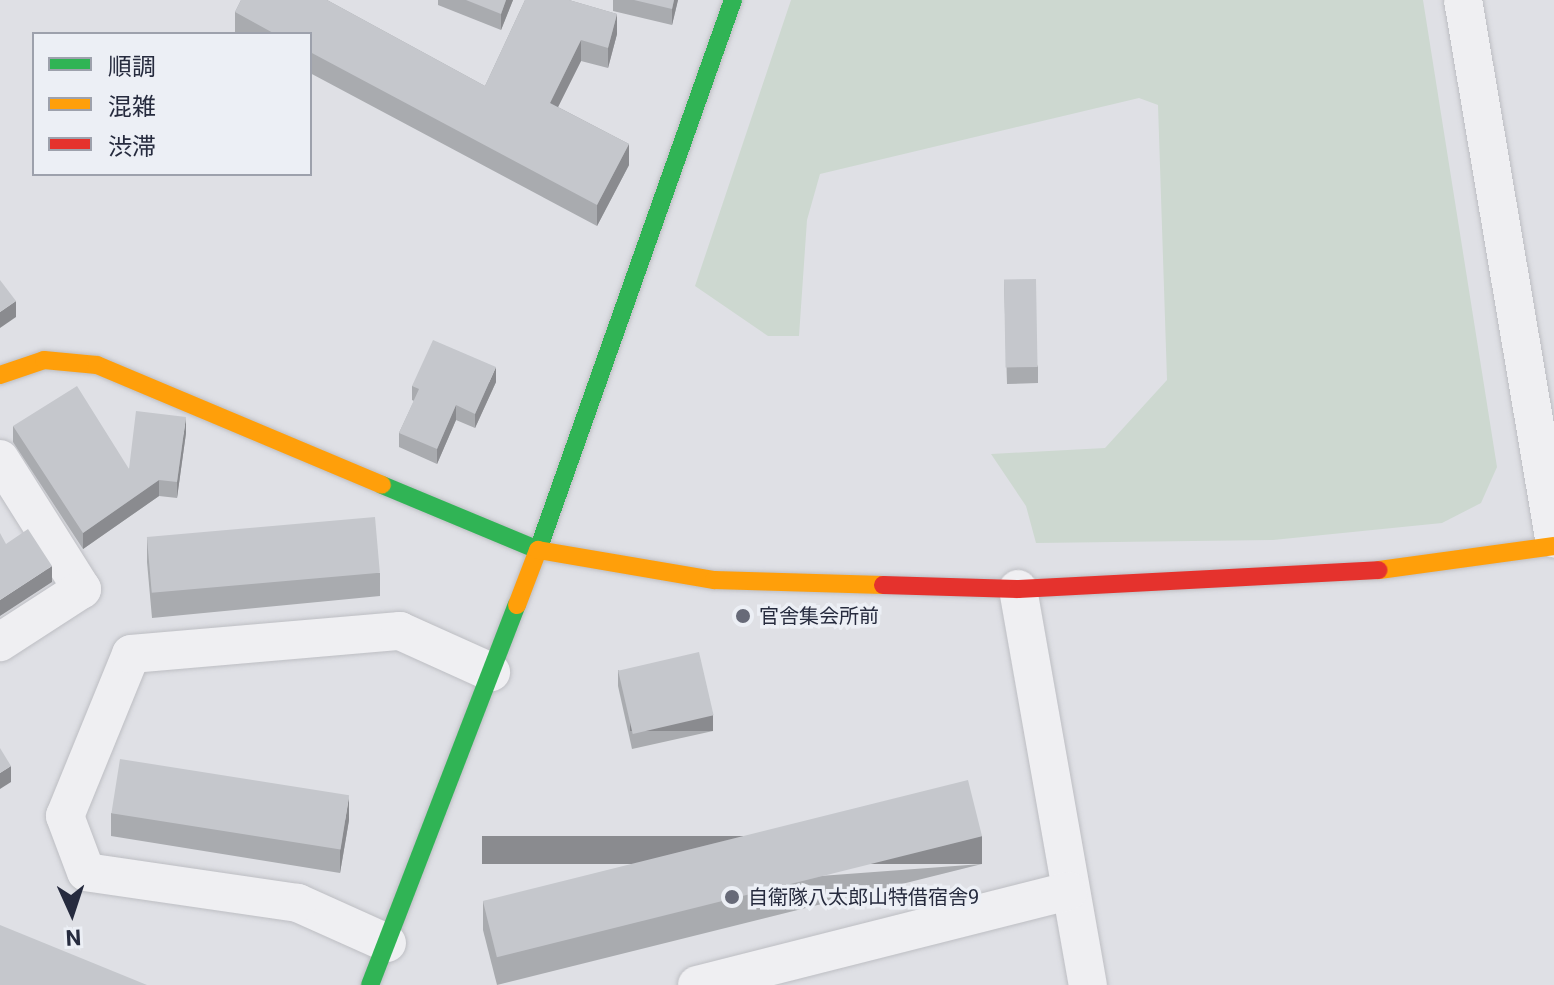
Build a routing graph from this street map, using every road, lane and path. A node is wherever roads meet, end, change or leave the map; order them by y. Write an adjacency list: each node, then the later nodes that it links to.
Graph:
1 (733, 0): 7 (street)
2 (1463, 0): 5 (street)
3 (0, 375): 7 (street)
4 (0, 459): 9 (street)
5 (1554, 538)
6 (1554, 546): 8 (street)
7 (538, 550): 8 (street); 10 (street)
8 (1018, 589): 11 (street)
9 (0, 642)
10 (491, 672): 12 (street); 12 (street)
11 (1068, 891): 14 (street); 15 (street)
12 (387, 943): 13 (street)
13 (370, 985)
14 (697, 985)
15 (1088, 985)

